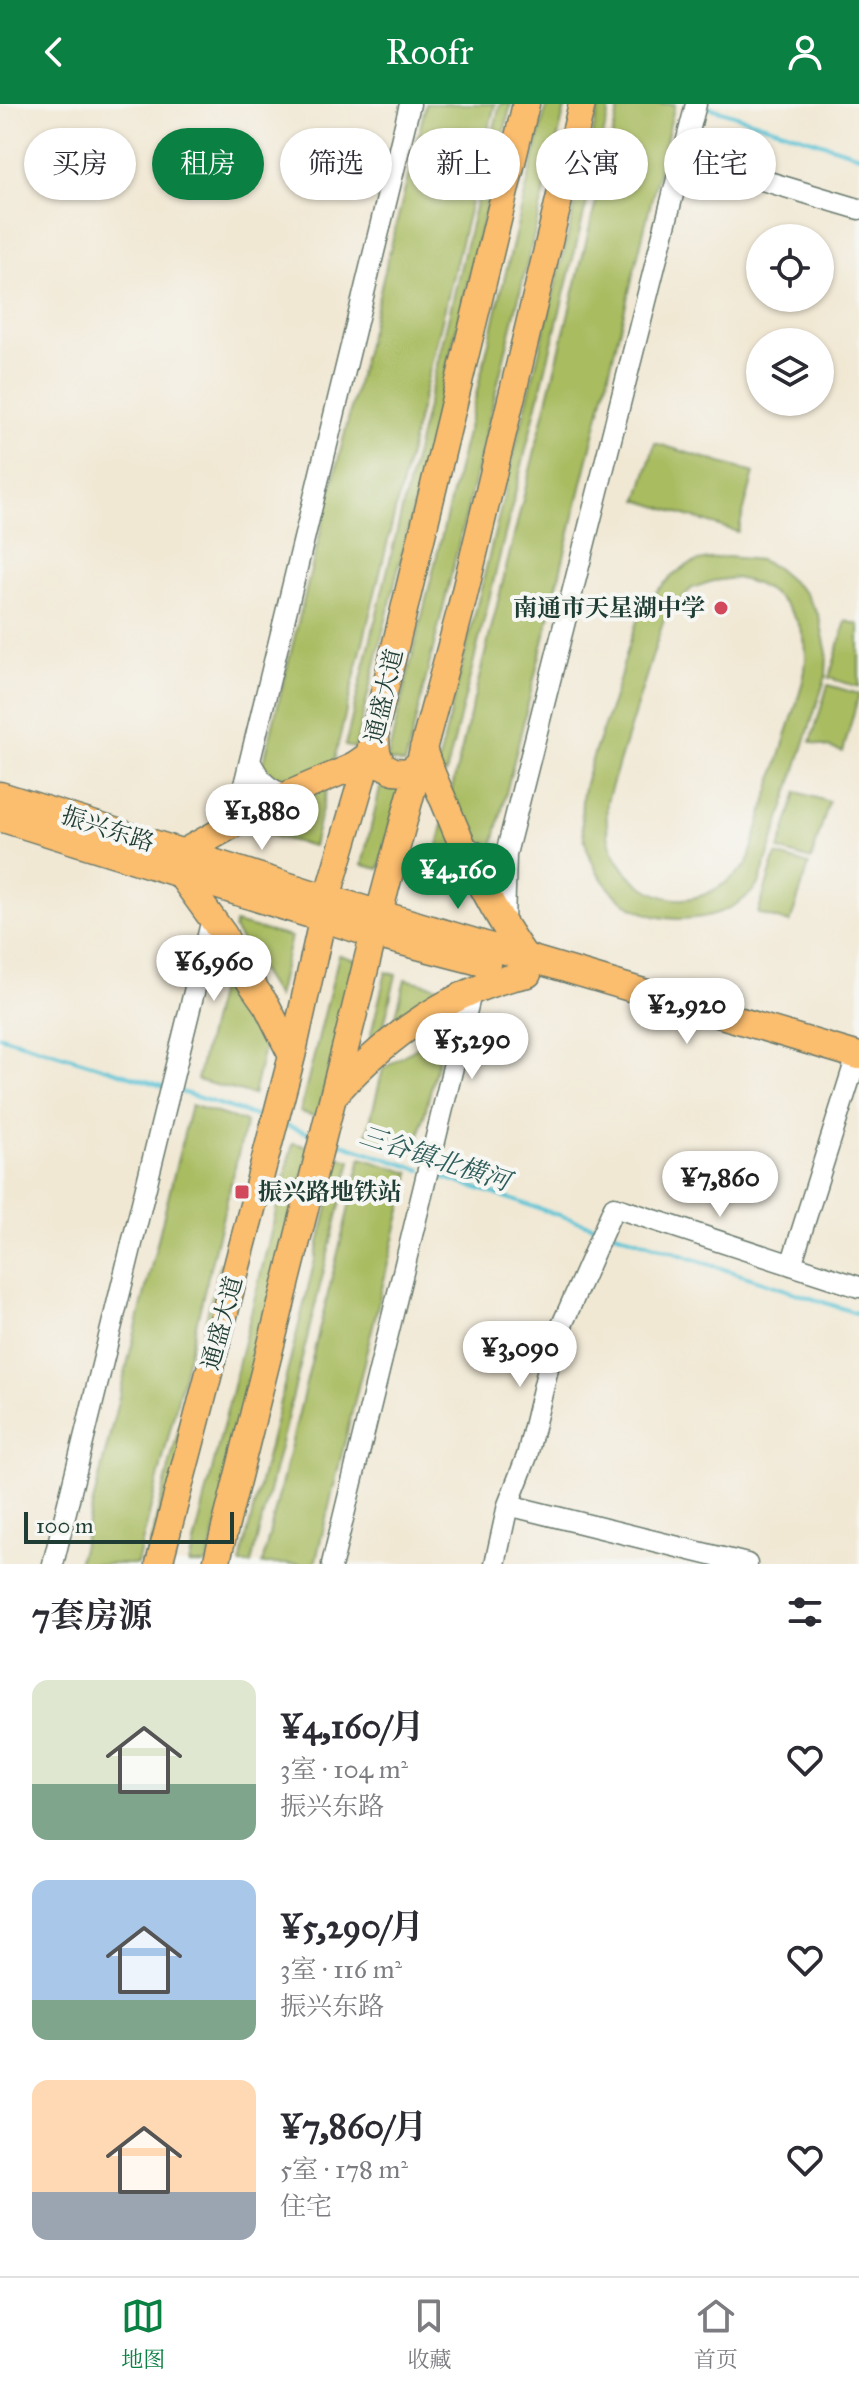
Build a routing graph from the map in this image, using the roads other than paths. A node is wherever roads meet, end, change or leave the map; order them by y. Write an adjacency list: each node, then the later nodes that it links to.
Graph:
1 (410, 104): 12 (street)
2 (526, 104): 9 (main road, 通盛大道)
3 (696, 104): 5 (street)
4 (580, 112): 11 (main road, 通盛大道)
5 (690, 128)
6 (776, 184): 8 (street)
7 (672, 200): 18 (street)
8 (859, 209)
9 (376, 729): 10 (main road, 通盛大道); 11 (main road)
10 (369, 755): 14 (main road); 20 (main road, 通盛大道)
11 (422, 755): 17 (main road); 22 (main road, 通盛大道)
12 (250, 761): 14 (street); 16 (street)
13 (0, 795): 19 (main road, 振兴东路)
14 (287, 795): 16 (main road)
15 (0, 818): 19 (main road, 振兴东路)
16 (235, 822): 19 (main road)
17 (460, 843): 18 (street); 23 (main road)
18 (506, 854): 23 (street)
19 (180, 863): 20 (main road, 振兴东路); 21 (main road)
20 (324, 907): 22 (main road, 振兴东路); 26 (main road, 通盛大道)
21 (212, 919): 26 (main road); 32 (street)
22 (377, 924): 24 (main road, 振兴东路); 28 (main road, 通盛大道)
23 (504, 927): 24 (main road)
24 (526, 965): 25 (main road); 27 (main road, 振兴东路)
25 (471, 993): 28 (main road); 35 (street)
26 (292, 1056): 33 (main road, 通盛大道)
27 (857, 1064): 29 (street)
28 (335, 1094): 34 (main road, 通盛大道)
29 (791, 1265): 30 (street); 31 (street)
30 (859, 1287)
31 (508, 1505): 36 (street); 37 (street)
32 (53, 1564)
33 (159, 1564)
34 (216, 1564)
35 (332, 1564)
36 (495, 1564)
37 (747, 1564)

